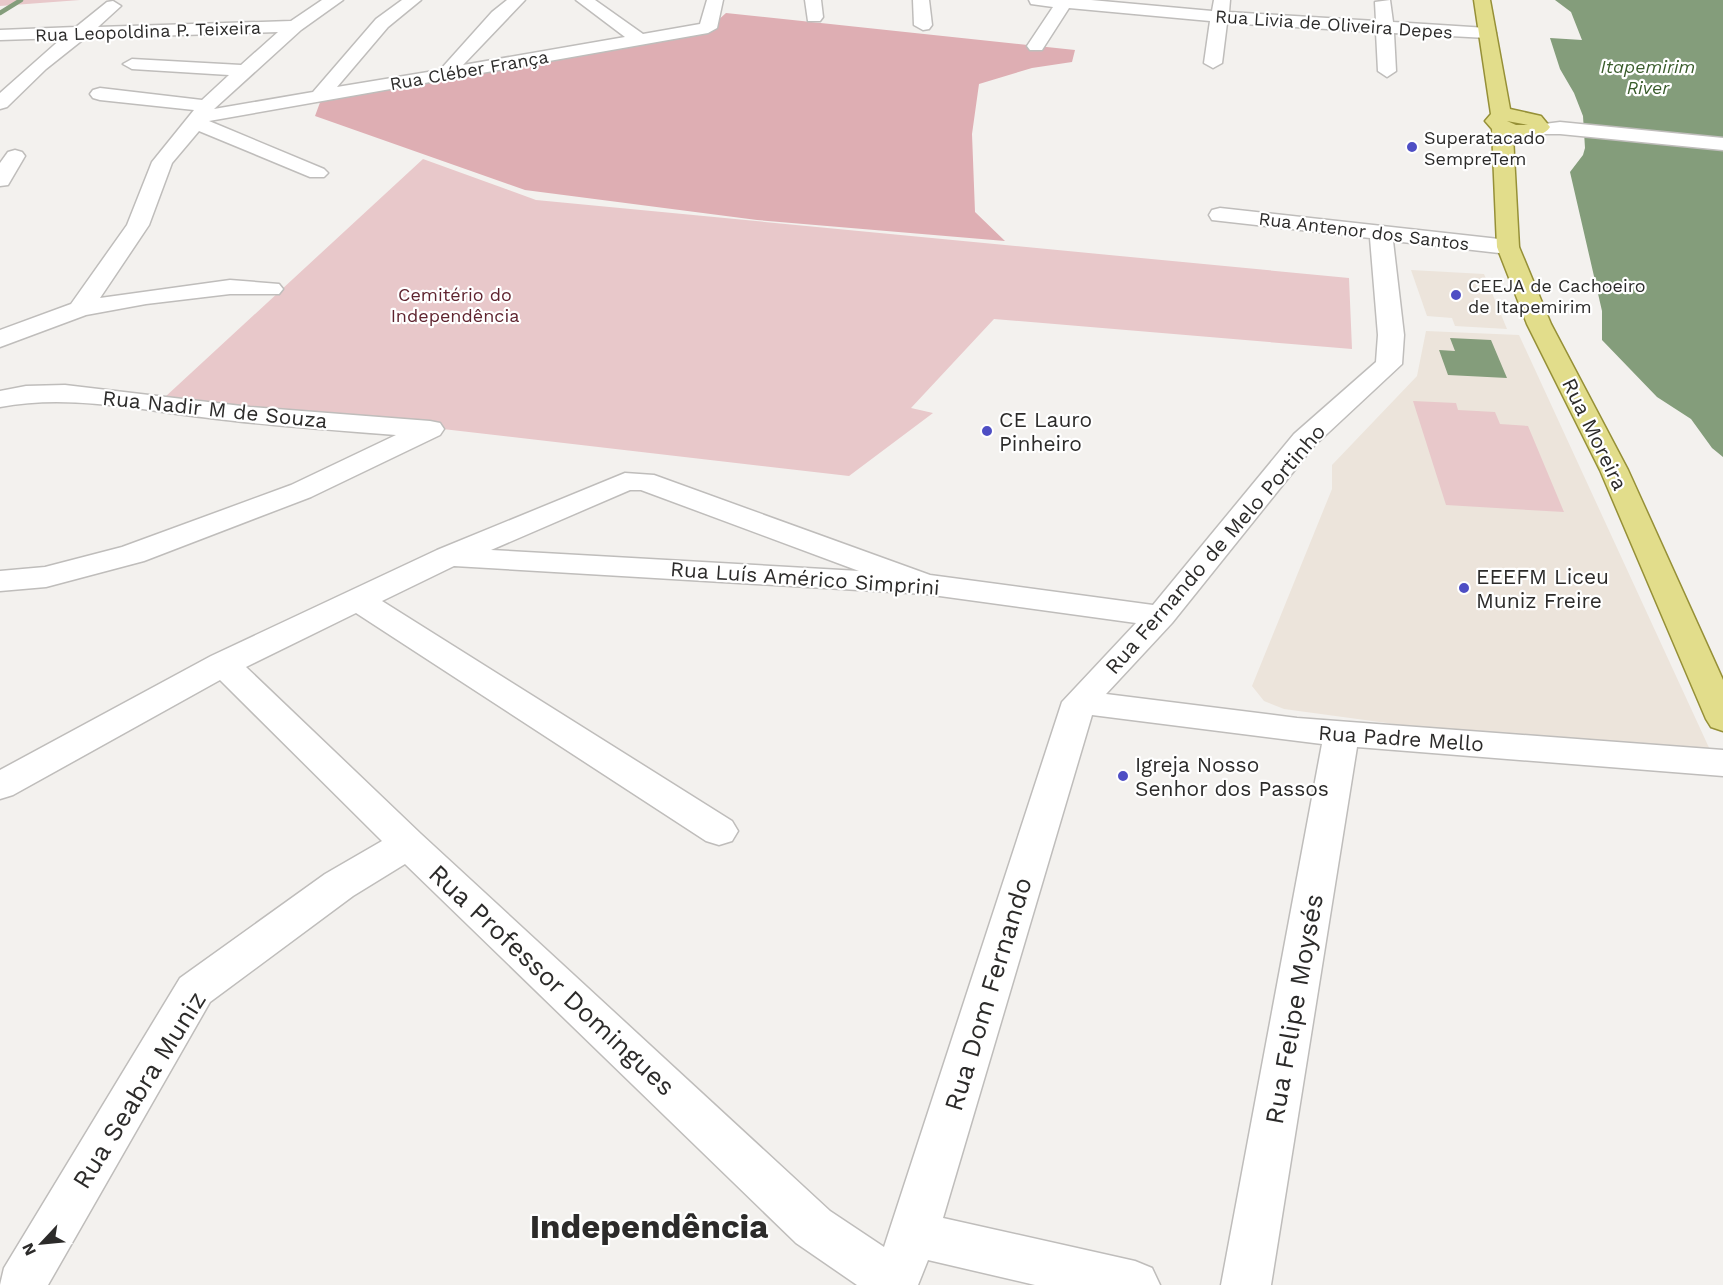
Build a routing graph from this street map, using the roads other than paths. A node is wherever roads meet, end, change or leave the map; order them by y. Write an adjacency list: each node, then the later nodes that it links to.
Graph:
1 (335, 0): 14 (street)
2 (414, 0): 27 (street)
3 (517, 0): 24 (street)
4 (584, 0): 19 (street)
5 (715, 0): 19 (street, Rua Cléber França)
6 (921, 0): 13 (street)
7 (1037, 0): 10 (street, Rua Livia de Oliveira Depes)
8 (1482, 0): 17 (main road, Rua Moreira)
9 (1383, 2): 15 (street)
10 (1064, 3): 12 (street, Rua Livia de Oliveira Depes); 20 (street)
11 (113, 6): 16 (street)
12 (1220, 9): 15 (street, Rua Livia de Oliveira Depes); 21 (street)
13 (923, 25)
14 (295, 26): 16 (street, Rua Leopoldina P. Teixeira); 23 (street)
15 (1383, 27): 17 (street, Rua Livia de Oliveira Depes); 25 (street)
16 (82, 33): 18 (street, Rua Leopoldina P. Teixeira); 28 (street)
17 (1487, 33): 30 (main road, Rua Moreira)
18 (3, 37)
19 (640, 40): 24 (street, Rua Cléber França)
20 (1036, 46)
21 (1212, 63)
22 (132, 64): 23 (street)
23 (246, 70): 29 (street)
24 (448, 71): 27 (street, Rua Cléber França)
25 (1388, 71)
26 (99, 94): 29 (street)
27 (320, 94): 29 (street, Rua Cléber França)
28 (0, 103)
29 (201, 115): 33 (street); 39 (street)
30 (1516, 123): 31 (street); 37 (main road, Rua Moreira)
31 (1723, 144)
32 (15, 156): 34 (street)
33 (317, 173)
34 (0, 180)
35 (1220, 214): 36 (street, Rua Antenor dos Santos)
36 (1381, 234): 37 (street, Rua Antenor dos Santos); 46 (street, Rua Fernando de Melo Portinho)
37 (1508, 247): 49 (main road, Rua Moreira)
38 (271, 289): 39 (street)
39 (80, 309): 40 (street)
40 (0, 339)
41 (0, 399): 43 (street, Rua Nadir M de Souza)
42 (448, 557): 44 (street, Rua Luís Américo Simprini); 44 (street); 45 (street)
43 (0, 581)
44 (925, 584): 46 (street, Rua Luís Américo Simprini)
45 (358, 600): 47 (street); 53 (street)
46 (1161, 616): 48 (street, Rua Fernando de Melo Portinho)
47 (223, 664): 52 (street); 54 (street, Rua Professor Domingues)
48 (1079, 702): 50 (street, Rua Padre Mello); 55 (street, Rua Dom Fernando)
49 (1723, 718)
50 (1342, 733): 51 (street, Rua Padre Mello); 59 (street, Rua Felipe Moysés)
51 (1723, 763)
52 (0, 786)
53 (719, 831)
54 (408, 844): 56 (street, Rua Seabra Muniz); 57 (street, Rua Professor Domingues)
55 (914, 1234): 57 (street, Rua Dom Fernando); 58 (street)
56 (24, 1282)
57 (894, 1284)
58 (1135, 1285)
59 (1246, 1285)

